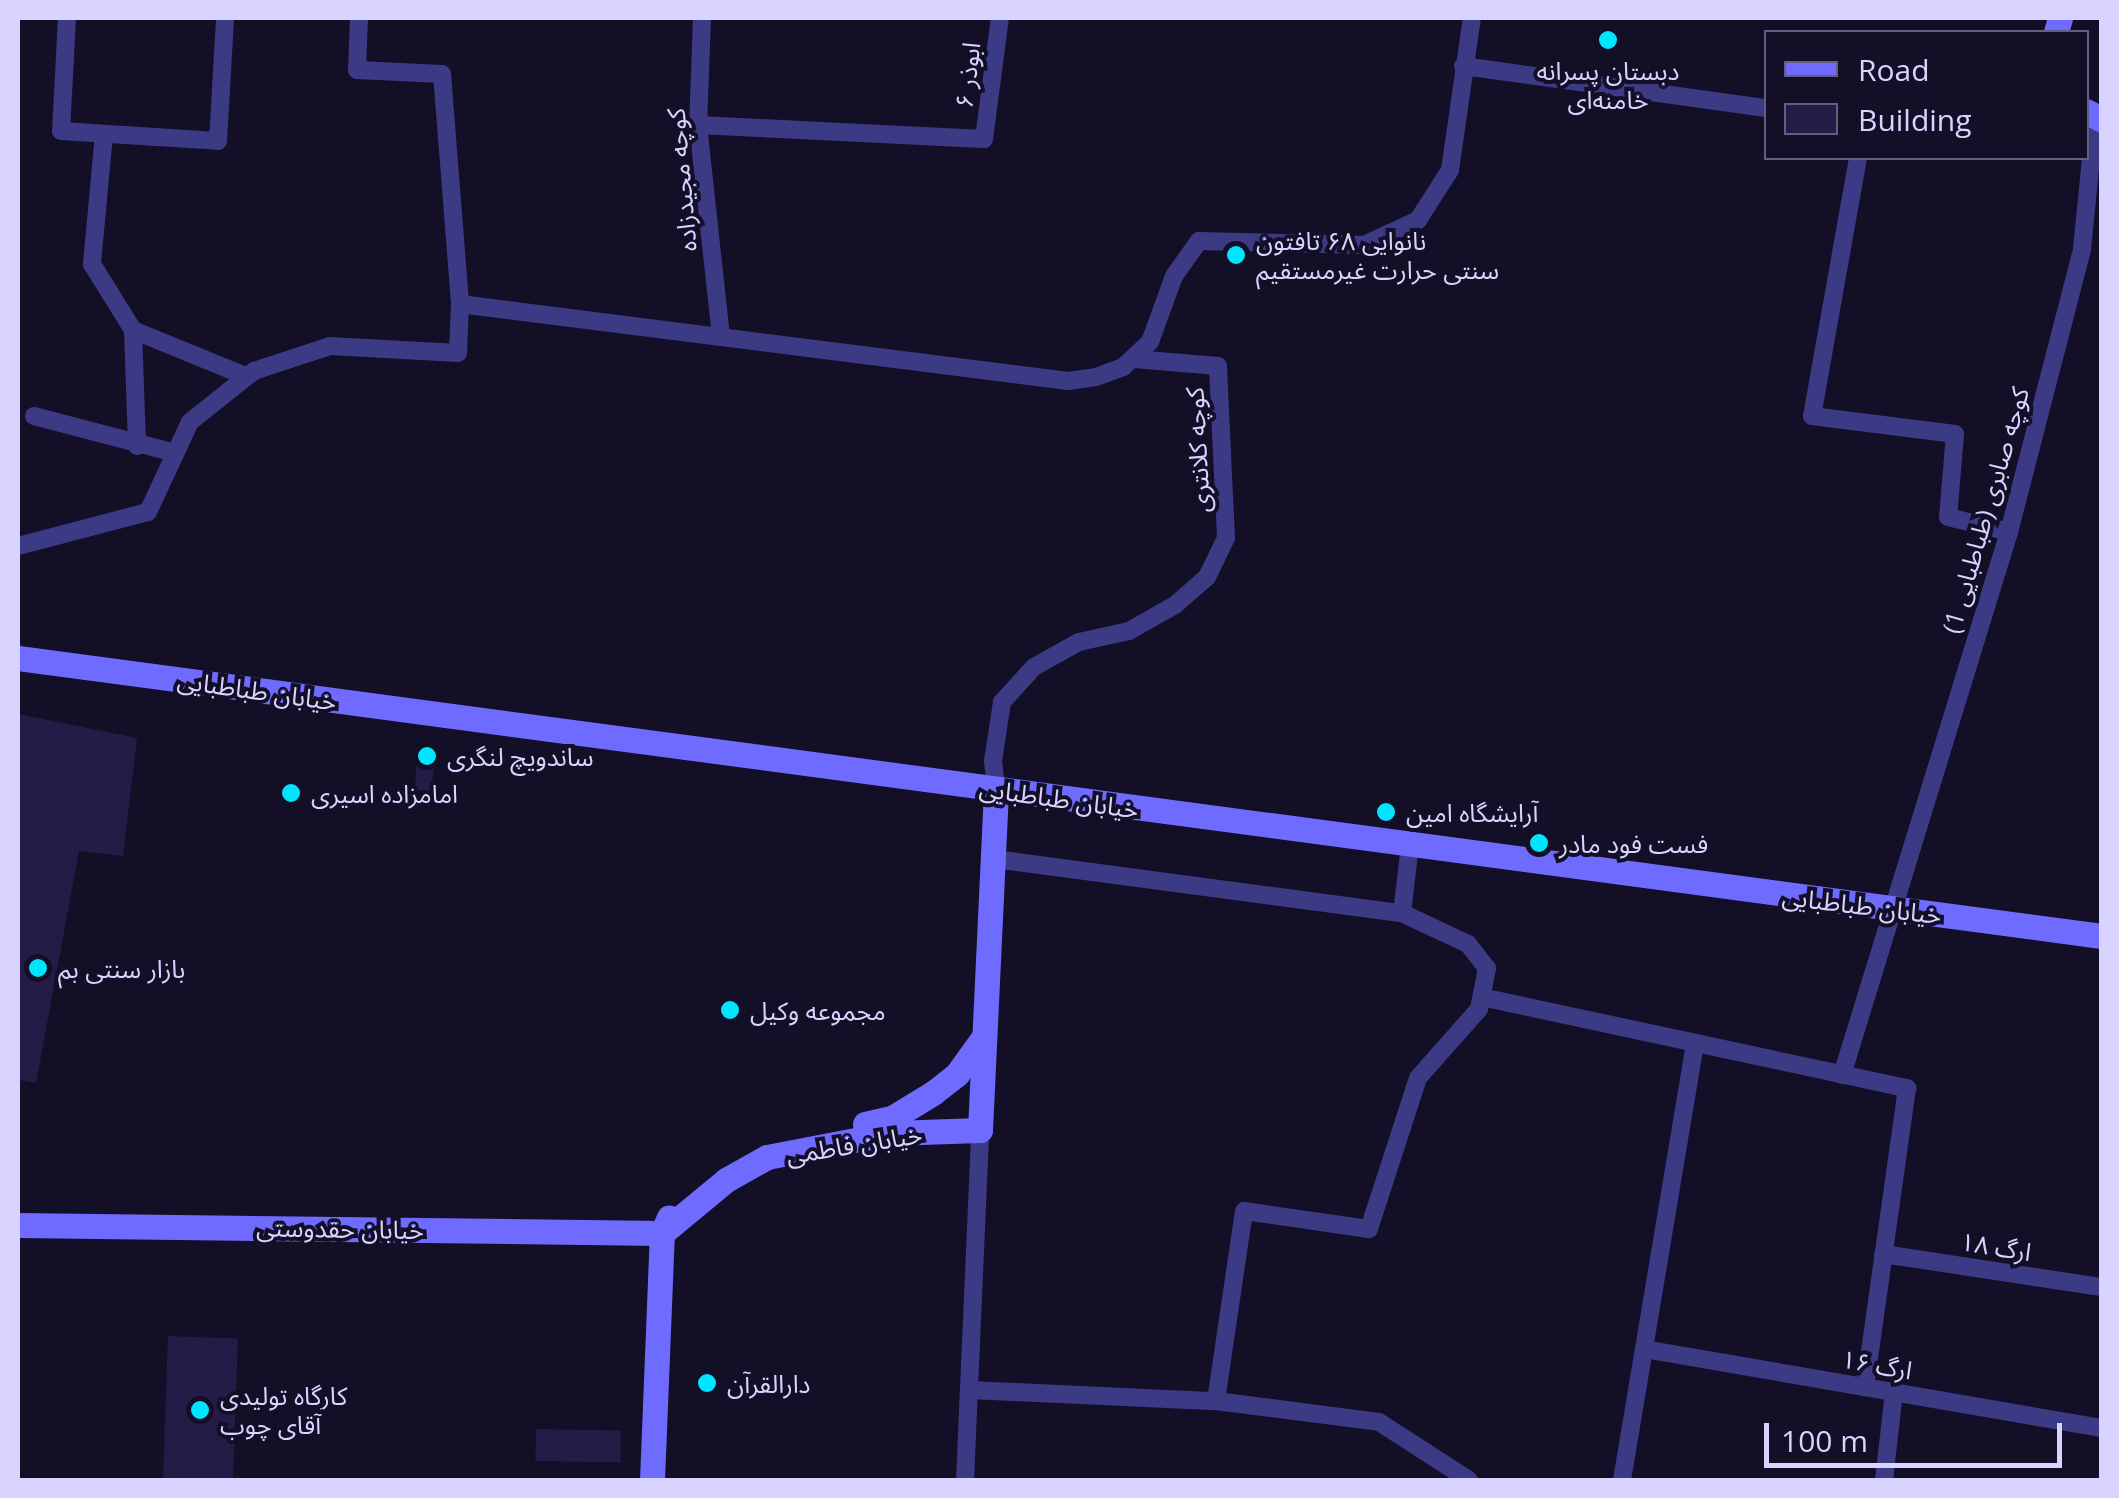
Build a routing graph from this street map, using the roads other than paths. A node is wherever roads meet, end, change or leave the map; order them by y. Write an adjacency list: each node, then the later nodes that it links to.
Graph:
1 (67, 18): 11 (street)
2 (225, 18): 11 (street)
3 (359, 18): 13 (street)
4 (702, 18): 10 (street, کوچه مجیدزاده)
5 (1000, 18): 10 (street, ابوذر ۶)
6 (1472, 18): 7 (street)
7 (1463, 66): 8 (street); 16 (street)
8 (1764, 108)
9 (2094, 116): 21 (street, کوچه صابری (طباطبایی 1))
10 (698, 125): 15 (street, کوچه مجیدزاده)
11 (104, 134): 14 (street)
12 (1858, 160): 21 (street)
13 (460, 304): 15 (street); 17 (street)
14 (133, 330): 17 (street); 19 (street)
15 (721, 337): 16 (street)
16 (1134, 359): 24 (street, کوچه کلانتری)
17 (246, 376): 20 (street)
18 (34, 416): 19 (street)
19 (137, 446): 20 (street)
20 (175, 454): 22 (street)
21 (2009, 532): 27 (street, کوچه صابری (طباطبایی 1))
22 (18, 546)
23 (18, 658): 24 (main road, خیابان طباطبایی)
24 (996, 789): 25 (main road, خیابان طباطبایی); 26 (main road)
25 (1410, 845): 27 (main road, خیابان طباطبایی); 28 (street)
26 (995, 859): 28 (street); 31 (main road)
27 (1888, 910): 29 (main road, خیابان طباطبایی); 33 (street, کوچه صابری (طباطبایی 1))
28 (1402, 914): 30 (street)
29 (2102, 935)
30 (1486, 998): 32 (street); 43 (street)
31 (983, 1038): 34 (main road); 36 (main road, خیابان فاطمی)
32 (1695, 1043): 33 (street); 39 (street)
33 (1842, 1074): 37 (street)
34 (980, 1130): 36 (main road, خیابان فاطمی); 41 (street)
35 (18, 1225): 36 (main road, خیابان حقدوستی)
36 (662, 1233): 45 (main road)
37 (1883, 1254): 38 (street, ارگ ۱۸); 40 (street)
38 (2102, 1288)
39 (1644, 1349): 40 (street, ارگ ۱۶); 48 (street)
40 (1864, 1387): 42 (street, ارگ ۱۶)
41 (970, 1390): 43 (street); 46 (street)
42 (1894, 1392): 44 (street, ارگ ۱۶); 49 (street)
43 (1216, 1401): 47 (street)
44 (2102, 1428)
45 (652, 1480)
46 (965, 1480)
47 (1471, 1480)
48 (1622, 1480)
49 (1884, 1480)

